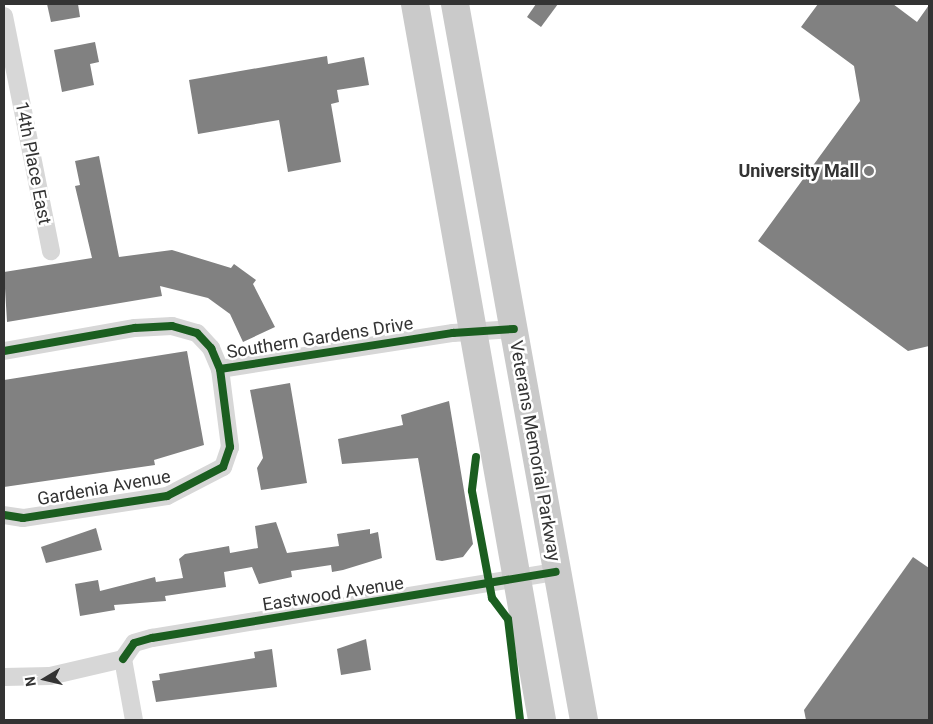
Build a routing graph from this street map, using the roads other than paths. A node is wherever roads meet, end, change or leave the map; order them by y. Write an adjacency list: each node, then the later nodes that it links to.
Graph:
1 (415, 4): 6 (main road)
2 (455, 4): 5 (main road, Veterans Memorial Parkway)
3 (4, 16): 4 (street, 14th Place East)
4 (51, 251)
5 (514, 329): 6 (street, Southern Gardens Drive); 10 (main road, Veterans Memorial Parkway)
6 (472, 331): 8 (street, Southern Gardens Drive); 11 (main road)
7 (4, 351): 8 (street, Southern Gardens Drive)
8 (220, 368): 9 (street, Gardenia Avenue)
9 (4, 516)
10 (556, 572): 11 (street, Eastwood Avenue); 16 (main road, Veterans Memorial Parkway)
11 (518, 579): 12 (street, Eastwood Avenue); 15 (main road)
12 (123, 659): 13 (street); 14 (street)
13 (4, 678)
14 (134, 720)
15 (542, 720)
16 (584, 720)

